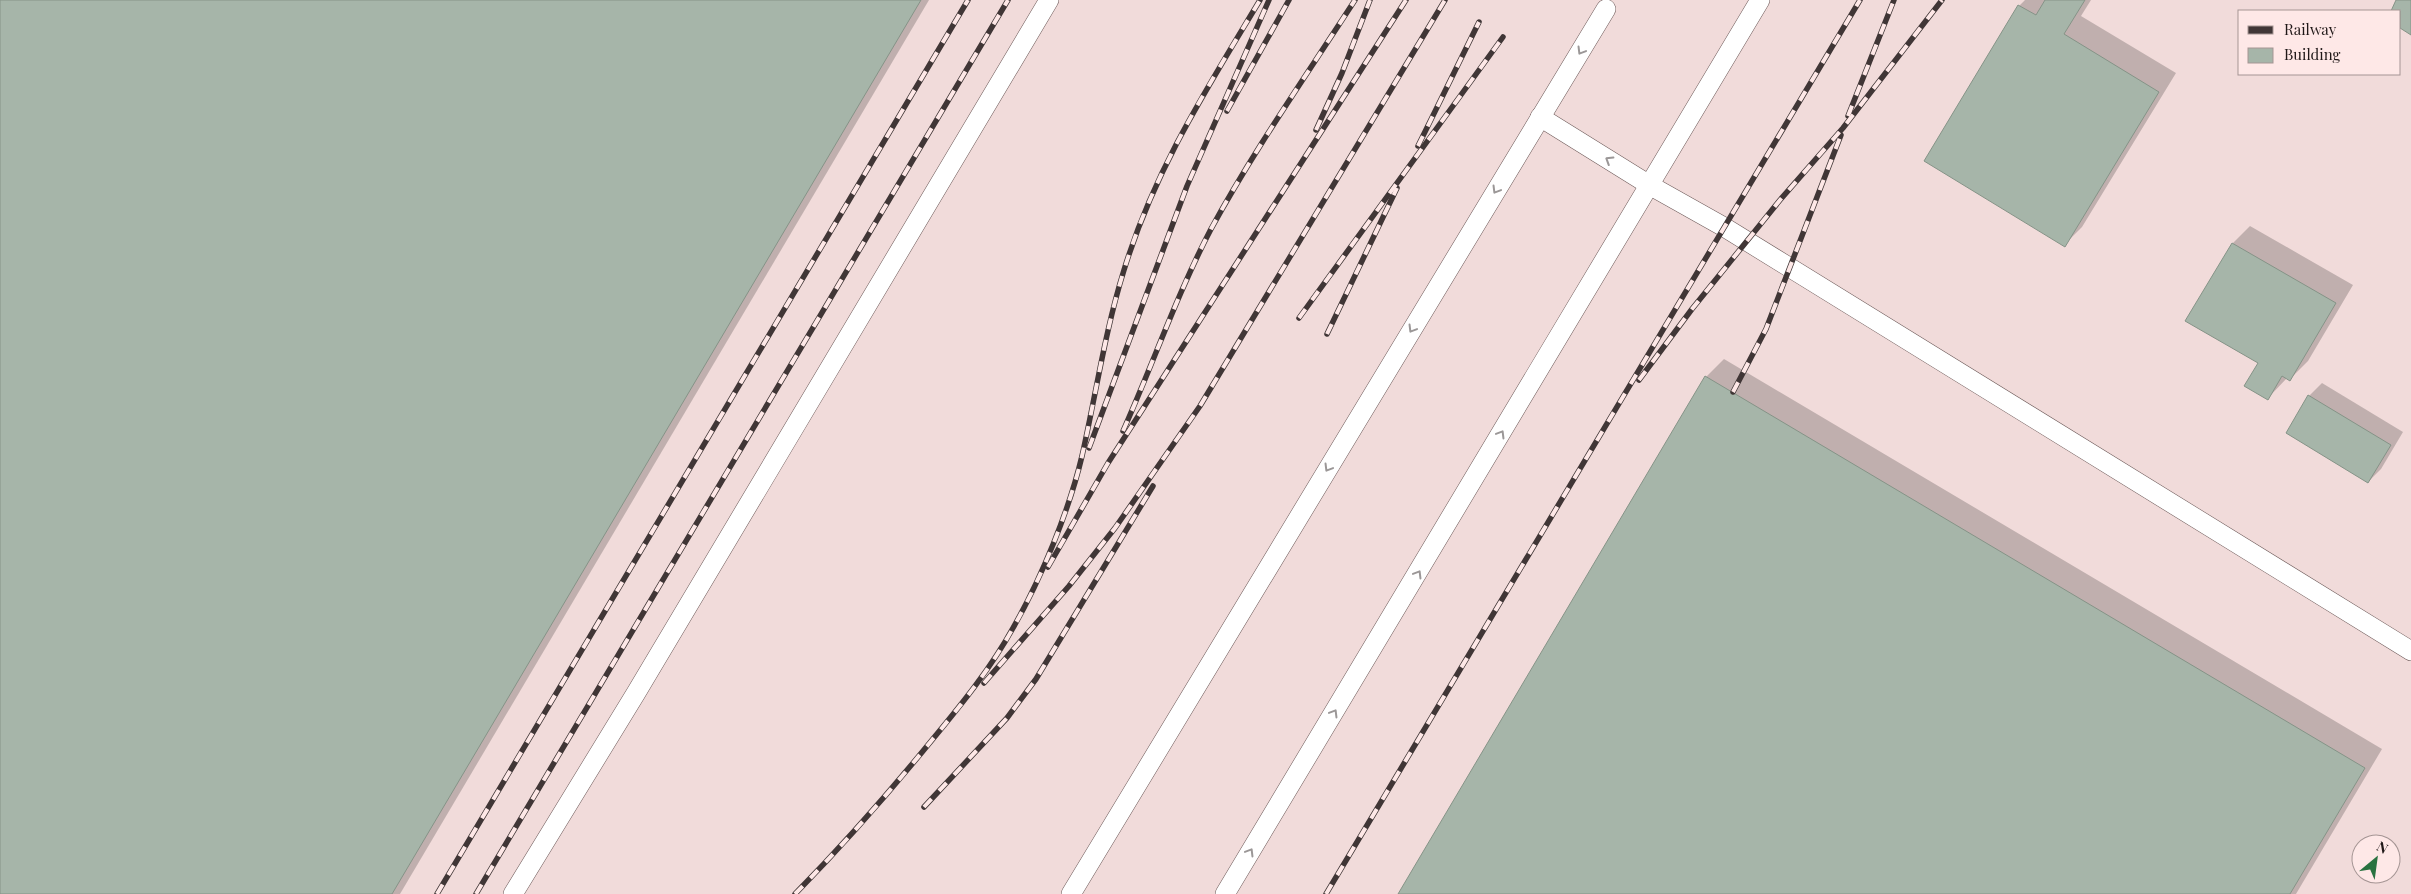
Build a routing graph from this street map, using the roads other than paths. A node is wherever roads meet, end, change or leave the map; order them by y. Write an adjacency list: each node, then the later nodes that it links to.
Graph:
1 (1048, 0): 7 (lane)
2 (1760, 0): 5 (lane)
3 (1606, 10): 4 (lane, one-way to 4)
4 (1540, 117): 5 (lane, one-way to 4); 8 (lane, one-way to 8)
5 (1651, 186): 6 (lane); 9 (lane, one-way to 5)
6 (2411, 651)
7 (513, 894)
8 (1071, 894)
9 (1225, 894)

